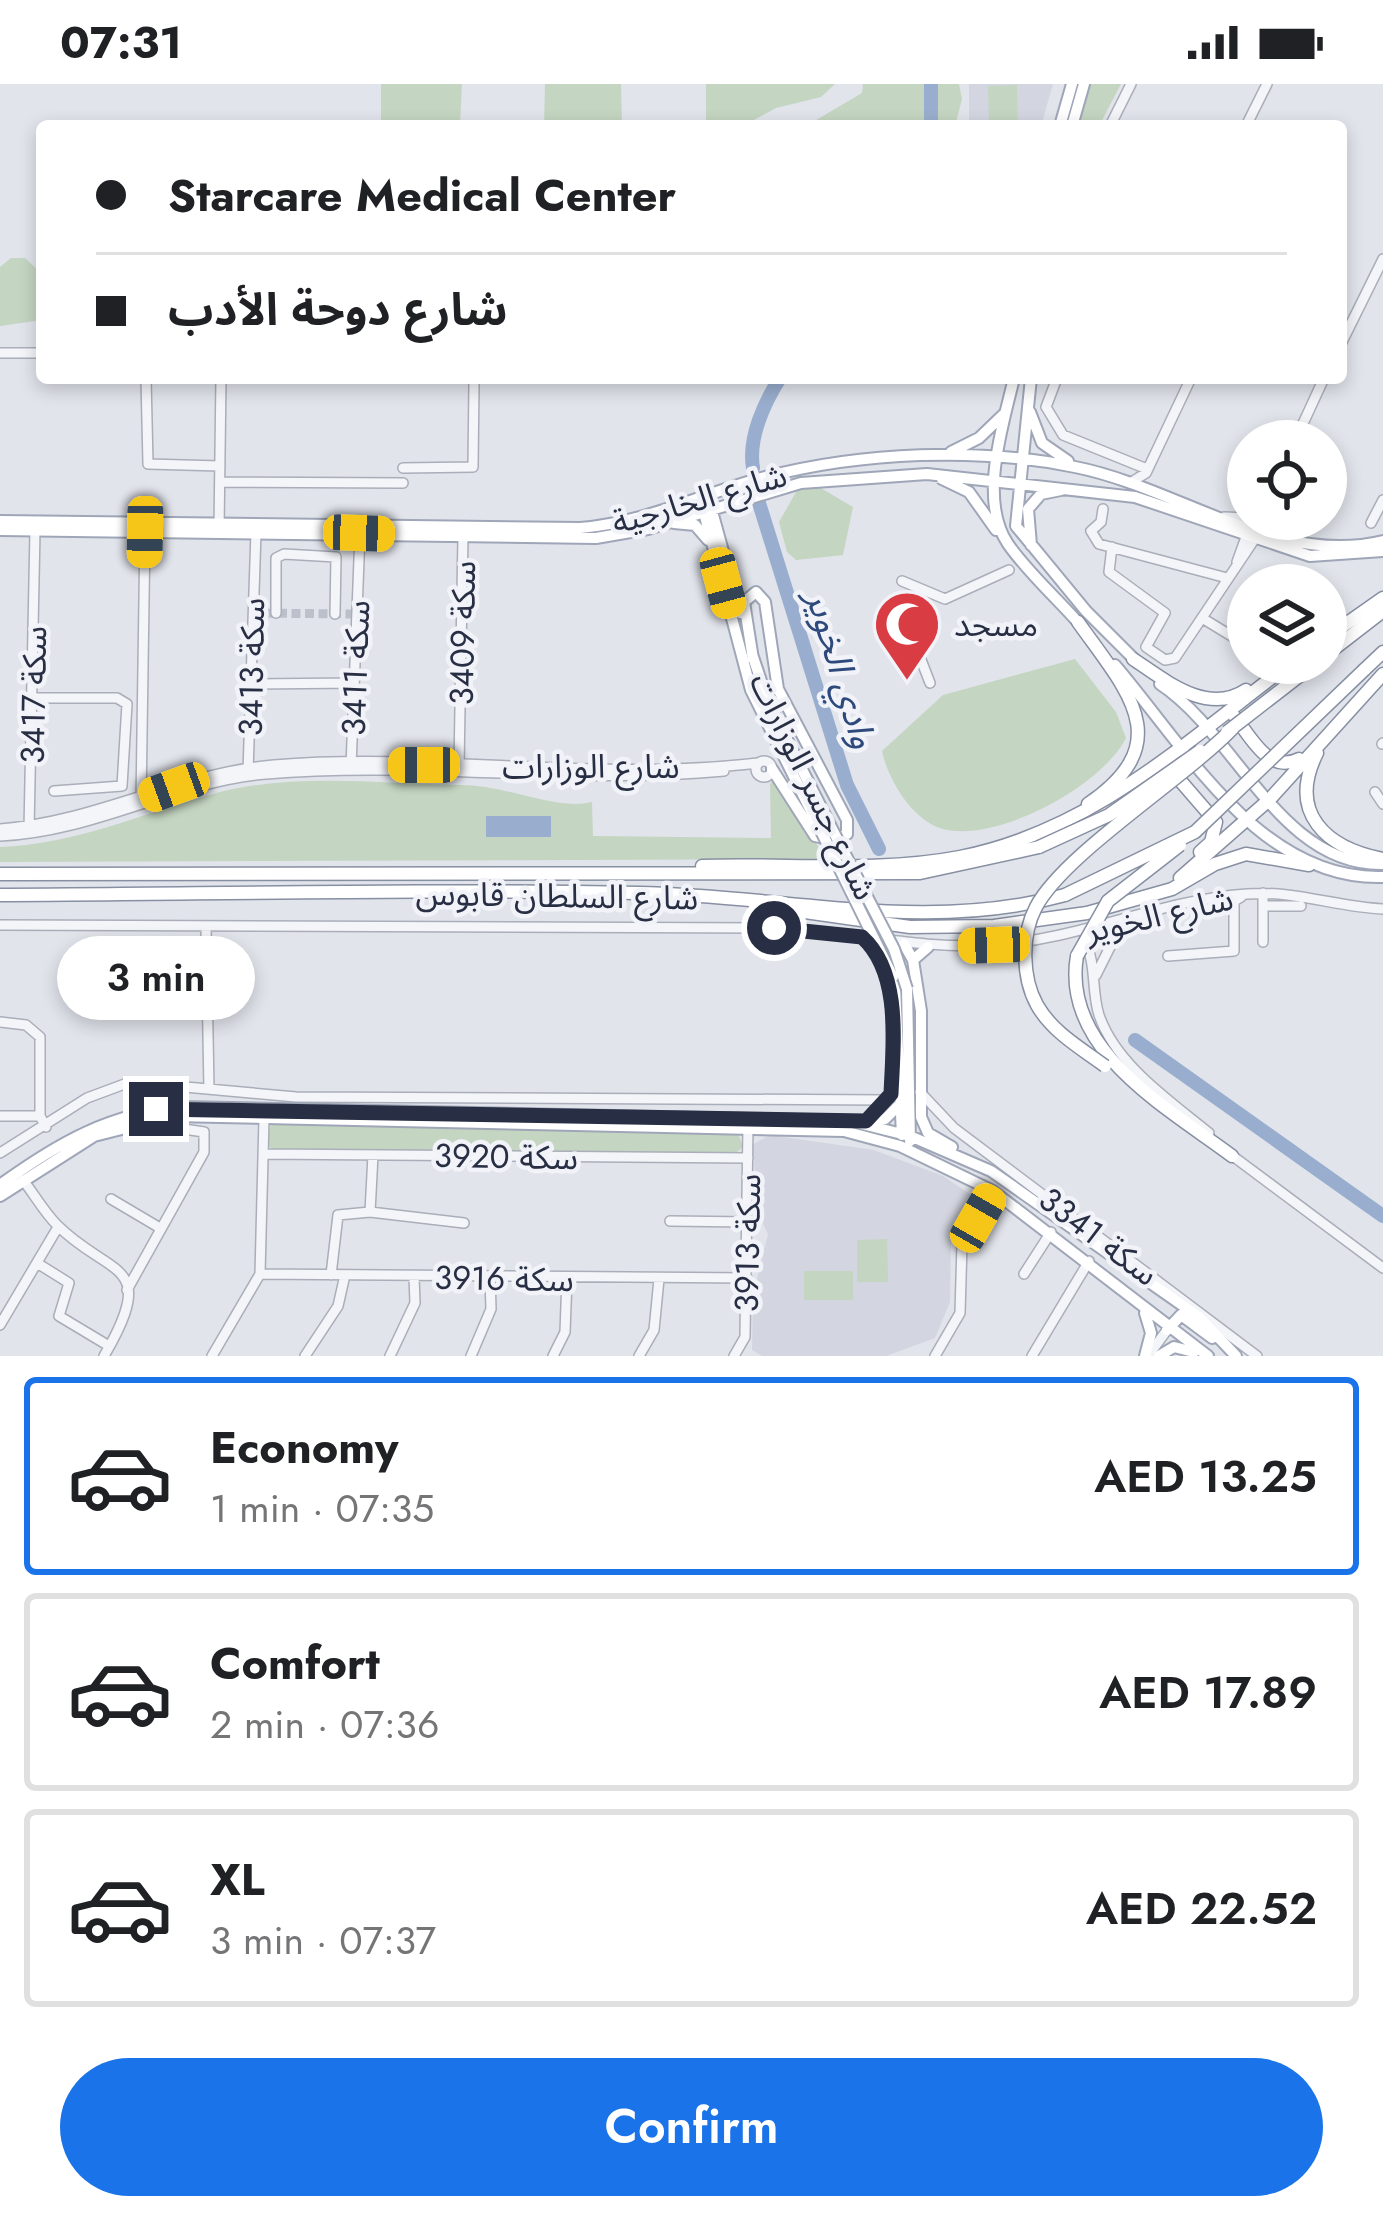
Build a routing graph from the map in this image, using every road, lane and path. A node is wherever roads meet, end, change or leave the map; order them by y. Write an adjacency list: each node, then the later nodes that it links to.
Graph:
1 (1072, 84): 5 (main road)
2 (1084, 84): 6 (main road)
3 (1132, 84): 7 (street)
4 (1267, 84): 8 (street)
5 (1062, 120)
6 (1074, 120)
7 (1113, 120)
8 (1249, 120)
9 (1383, 259): 10 (street)
10 (1347, 332)
11 (0, 353): 12 (street)
12 (36, 353)
13 (146, 384): 28 (street)
14 (221, 384): 28 (street)
15 (474, 384): 30 (street)
16 (1013, 384): 22 (main road)
17 (1030, 384): 21 (main road)
18 (1055, 384): 31 (street)
19 (1188, 384): 31 (street)
20 (1321, 384): 23 (street)
21 (1028, 403): 26 (main road); 29 (main road)
22 (1006, 412): 24 (main road); 25 (main road)
23 (1305, 420)
24 (939, 456): 25 (main road, شارع الخارجية); 27 (main road, شارع الخارجية)
25 (998, 458): 26 (main road, شارع الخارجية); 34 (main road)
26 (1020, 460): 29 (main road, شارع الخارجية); 35 (main road)
27 (878, 462): 33 (main road); 38 (main road, شارع الخارجية)
28 (220, 466): 36 (street)
29 (1078, 467): 39 (main road, شارع الخارجية)
30 (403, 468)
31 (1147, 471): 39 (street); 41 (street)
32 (927, 475): 33 (main road, شارع الخارجية); 34 (main road, شارع الخارجية); 69 (main road)
33 (879, 476): 38 (main road, شارع الخارجية)
34 (996, 478): 35 (main road, شارع الخارجية); 69 (main road)
35 (1018, 480): 40 (main road, شارع الخارجية); 71 (main road)
36 (220, 482): 37 (street); 55 (street)
37 (403, 483)
38 (769, 483): 42 (main road, شارع الخارجية); 44 (main road, شارع الخارجية)
39 (1130, 484): 41 (main road, شارع الخارجية)
40 (1088, 489): 61 (main road, شارع الخارجية); 71 (main road)
41 (1149, 489): 46 (main road, شارع الخارجية)
42 (734, 499): 44 (main road, شارع الخارجية); 70 (main road)
43 (1383, 500): 50 (street)
44 (705, 502): 57 (main road, شارع الخارجية); 59 (main road, شارع الخارجية); 70 (main road, شارع جسر الوزارات)
45 (1102, 509): 72 (street)
46 (1224, 518): 47 (main road, شارع الخارجية)
47 (1227, 519)
48 (105, 523): 49 (main road, شارع الخارجية); 53 (main road, شارع الخارجية); 60 (main road); 62 (main road)
49 (185, 524): 55 (main road, شارع الخارجية); 62 (main road)
50 (1371, 524)
51 (285, 525): 52 (main road, شارع الخارجية); 55 (main road, شارع الخارجية); 63 (main road)
52 (330, 525): 54 (main road, شارع الخارجية); 64 (main road)
53 (0, 526): 60 (main road, شارع الخارجية)
54 (389, 526): 56 (main road, شارع الخارجية); 64 (main road)
55 (222, 527): 62 (main road, شارع الخارجية); 63 (main road)
56 (440, 527): 58 (main road, شارع الخارجية); 65 (main road)
57 (516, 527): 58 (main road, شارع الخارجية); 59 (main road, شارع الخارجية); 65 (main road, شارع الخارجية)
58 (485, 528): 65 (main road)
59 (648, 529): 70 (main road)
60 (35, 530): 62 (main road, شارع الخارجية); 97 (street, سكة 3417)
61 (1227, 530)
62 (145, 532): 117 (street)
63 (256, 532): 64 (main road, شارع الخارجية); 93 (street, سكة 3413)
64 (359, 533): 65 (main road, شارع الخارجية); 91 (street, سكة 3411)
65 (463, 536): 105 (street, سكة 3409)
66 (1258, 540): 73 (main road, شارع الخارجية)
67 (1292, 540): 68 (main road, شارع الخارجية)
68 (1383, 541)
69 (1008, 544): 83 (main road)
70 (717, 546): 89 (main road, شارع جسر الوزارات); 122 (main road, شارع جسر الوزارات)
71 (1032, 546): 88 (main road)
72 (1112, 547): 75 (street); 81 (street)
73 (1383, 551)
74 (1009, 569): 76 (street)
75 (1227, 578): 81 (street)
76 (902, 580)
77 (1383, 598): 84 (highway)
78 (1383, 611): 86 (highway)
79 (276, 613): 80 (street)
80 (335, 614)
81 (1202, 618): 85 (street)
82 (880, 622): 92 (street)
83 (1078, 622): 103 (main road); 123 (highway)
84 (1347, 623)
85 (1227, 633)
86 (1347, 638)
87 (1383, 652): 124 (highway, شارع السلطان قابوس, bridge)
88 (1133, 658): 94 (highway); 99 (main road)
89 (753, 659): 108 (main road); 122 (main road, شارع جسر الوزارات)
90 (1383, 674): 101 (highway)
91 (354, 683): 93 (street); 104 (street, سكة 3411)
92 (930, 683)
93 (250, 684): 106 (street, سكة 3413)
94 (1258, 684)
95 (1264, 684): 98 (highway)
96 (1289, 684): 100 (highway, شارع السلطان قابوس, bridge)
97 (33, 698): 114 (street); 121 (street, سكة 3417)
98 (1238, 704): 99 (highway); 102 (highway)
99 (1210, 726): 103 (highway); 116 (main road)
100 (1233, 728): 130 (highway, شارع السلطان قابوس, bridge); 173 (highway, bridge)
101 (1327, 731): 102 (highway); 126 (highway)
102 (1316, 745): 116 (highway)
103 (1184, 746): 109 (highway); 120 (main road)
104 (352, 764): 105 (street, شارع الوزارات); 106 (street, شارع الوزارات); 110 (street, سكة 3411)
105 (459, 765): 107 (street, شارع الوزارات); 111 (street)
106 (250, 767): 112 (street, سكة 3413); 117 (street, شارع الوزارات)
107 (757, 768): 108 (street); 111 (street, شارع الوزارات)
108 (772, 769)
109 (1151, 771): 123 (highway); 128 (highway)
110 (316, 772): 111 (street, شارع الوزارات); 112 (street, شارع الوزارات)
111 (425, 773)
112 (220, 781): 117 (street, شارع الوزارات)
113 (54, 791): 114 (street)
114 (92, 791): 119 (street)
115 (1375, 792): 118 (street)
116 (1270, 799): 120 (highway); 126 (main road)
117 (141, 803): 119 (street, شارع الوزارات)
118 (1383, 804)
119 (91, 819): 121 (street, شارع الوزارات); 125 (street, شارع الوزارات)
120 (1247, 821): 127 (main road); 128 (highway)
121 (31, 826): 125 (street, شارع الوزارات)
122 (825, 826): 150 (main road, شارع جسر الوزارات, bridge); 169 (main road, شارع جسر الوزارات, bridge)
123 (1050, 828): 130 (highway)
124 (1195, 832): 135 (highway, شارع السلطان قابوس, bridge); 173 (highway, bridge)
125 (0, 833)
126 (1383, 861)
127 (1309, 865): 131 (main road); 132 (highway)
128 (1187, 873): 132 (highway)
129 (0, 874): 130 (highway, شارع السلطان قابوس)
130 (646, 874)
131 (1380, 878)
132 (1154, 894): 135 (highway)
133 (1245, 894): 136 (street, شارع الخوير); 139 (street, شارع الخوير); 147 (street)
134 (0, 895): 135 (highway, شارع السلطان قابوس)
135 (725, 897)
136 (1263, 899): 137 (street); 138 (street, شارع الخوير); 144 (street)
137 (1301, 906)
138 (1383, 909)
139 (1139, 916): 142 (street, شارع الخوير); 151 (street)
140 (0, 925): 141 (street, شارع الخوير)
141 (206, 927): 143 (street, شارع الخوير); 153 (street)
142 (1074, 934): 146 (street, شارع الخوير); 151 (street)
143 (862, 937): 145 (street, شارع الخوير); 150 (main road)
144 (1263, 942)
145 (904, 944): 146 (street, شارع الخوير); 148 (main road)
146 (928, 947): 148 (main road)
147 (1168, 956)
148 (913, 960): 149 (main road)
149 (917, 977): 150 (main road); 154 (main road)
150 (890, 979): 155 (main road); 157 (main road, شارع جسر الوزارات)
151 (1095, 980): 173 (street)
152 (0, 1022): 160 (street)
153 (209, 1089): 156 (street); 166 (street)
154 (920, 1092): 161 (street, سكة 3341); 167 (main road)
155 (889, 1099): 156 (street); 163 (main road)
156 (868, 1101): 163 (street)
157 (903, 1101): 163 (main road); 169 (main road, شارع جسر الوزارات)
158 (230, 1112): 162 (main road); 164 (main road); 176 (main road); 177 (main road)
159 (0, 1116): 160 (street)
160 (40, 1116): 166 (street)
161 (940, 1117): 167 (street); 188 (street, سكة 3341)
162 (264, 1118): 165 (main road); 171 (street)
163 (871, 1118): 164 (main road)
164 (850, 1121): 169 (main road)
165 (748, 1126): 169 (main road); 174 (street, سكة 3913)
166 (46, 1127): 170 (street)
167 (924, 1127): 175 (main road)
168 (177, 1128): 186 (street)
169 (905, 1141): 175 (main road); 178 (main road)
170 (0, 1153)
171 (264, 1154): 172 (street, سكة 3920); 195 (street)
172 (373, 1155): 174 (street, سكة 3920); 181 (street)
173 (1232, 1156): 194 (street)
174 (748, 1158): 183 (street, سكة 3913)
175 (991, 1171): 189 (main road)
176 (23, 1180): 179 (main road); 185 (street)
177 (0, 1185)
178 (993, 1191): 187 (main road); 218 (street)
179 (0, 1196)
180 (111, 1199): 186 (street)
181 (370, 1212): 184 (street); 197 (street)
182 (670, 1222): 183 (street)
183 (748, 1222): 202 (street, سكة 3913)
184 (464, 1223)
185 (58, 1227): 191 (street); 192 (street)
186 (160, 1228): 193 (street)
187 (1051, 1232): 190 (main road); 196 (street)
188 (1118, 1246): 189 (street); 223 (street, سكة 3341)
189 (1108, 1257): 210 (main road)
190 (1089, 1261): 205 (main road); 219 (street)
191 (37, 1263): 206 (street); 209 (street)
192 (115, 1264): 193 (street); 204 (street)
193 (138, 1265): 204 (street)
194 (1383, 1268)
195 (260, 1274): 197 (street, سكة 3916); 211 (street)
196 (1024, 1274)
197 (331, 1275): 198 (street, سكة 3916)
198 (345, 1275): 199 (street, سكة 3916); 212 (street)
199 (414, 1277): 200 (street, سكة 3916); 213 (street)
200 (490, 1278): 201 (street, سكة 3916); 214 (street)
201 (567, 1278): 203 (street, سكة 3916); 215 (street)
202 (747, 1278): 203 (street, سكة 3916); 217 (street, سكة 3913)
203 (658, 1279): 216 (street)
204 (127, 1290): 209 (street)
205 (1141, 1304): 208 (main road); 220 (main road)
206 (0, 1324)
207 (1200, 1329): 208 (main road); 210 (main road); 222 (main road)
208 (1167, 1330): 220 (street); 222 (main road)
209 (107, 1351)
210 (1233, 1353)
211 (212, 1356)
212 (305, 1356)
213 (391, 1356)
214 (471, 1356)
215 (553, 1356)
216 (639, 1356)
217 (734, 1356)
218 (934, 1356)
219 (1032, 1356)
220 (1147, 1356)
221 (1159, 1356): 222 (main road)
222 (1208, 1356)
223 (1257, 1356)

